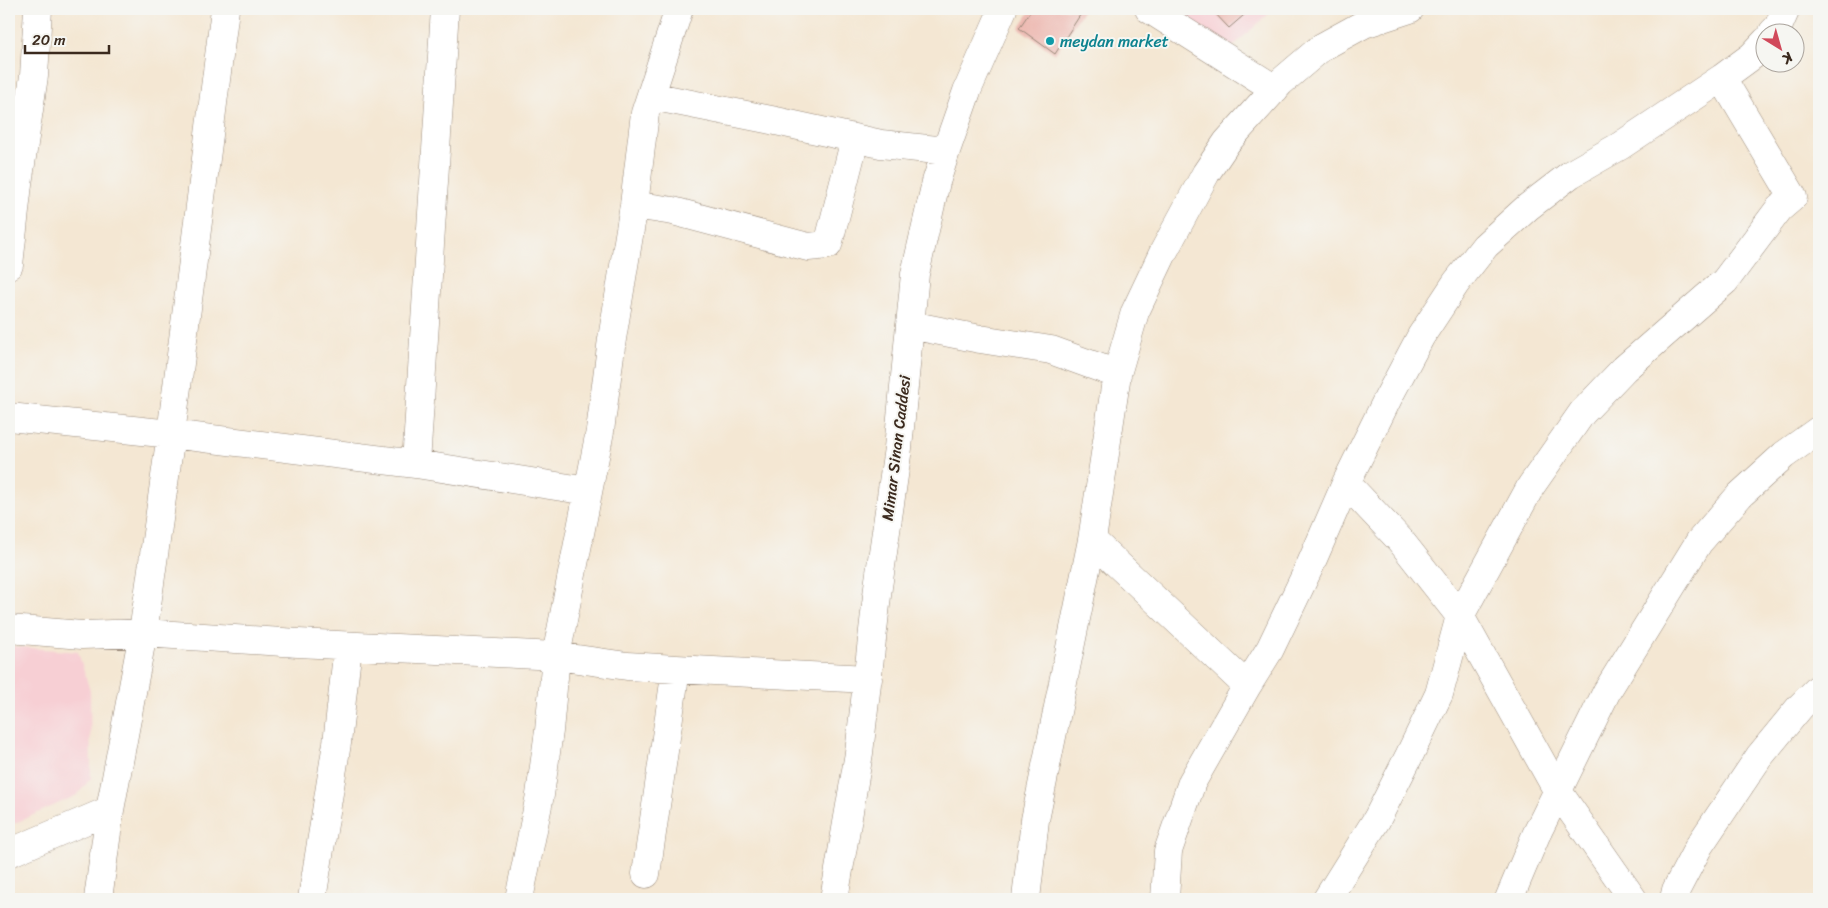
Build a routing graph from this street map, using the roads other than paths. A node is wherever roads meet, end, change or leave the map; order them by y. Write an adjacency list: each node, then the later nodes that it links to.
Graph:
1 (38, 9): 17 (street)
2 (225, 9): 22 (street)
3 (445, 9): 23 (street)
4 (679, 9): 13 (street)
5 (1003, 9): 15 (street, Mimar Sinan Caddesi)
6 (1149, 9): 12 (street)
7 (1410, 9): 12 (street)
8 (1786, 9): 9 (street)
9 (1780, 22)
10 (1756, 52): 11 (street)
11 (1722, 78): 24 (street); 27 (street)
12 (1275, 89): 19 (street)
13 (651, 96): 14 (street); 16 (street)
14 (855, 138): 15 (street); 16 (street)
15 (946, 152): 18 (street, Mimar Sinan Caddesi)
16 (634, 204): 25 (street)
17 (9, 265)
18 (910, 325): 19 (street); 33 (street, Mimar Sinan Caddesi)
19 (1117, 374): 26 (street)
20 (9, 417): 22 (street)
21 (1819, 430): 36 (street)
22 (171, 434): 23 (street); 29 (street)
23 (416, 464): 25 (street)
24 (1346, 483): 27 (street); 34 (street)
25 (588, 491): 31 (street)
26 (1092, 540): 34 (street); 44 (street)
27 (1460, 616): 36 (street); 46 (street)
28 (9, 629): 29 (street)
29 (143, 633): 30 (street); 37 (street)
30 (348, 646): 31 (street); 41 (street)
31 (556, 656): 32 (street); 42 (street)
32 (676, 669): 33 (street); 39 (street)
33 (868, 679): 43 (street, Mimar Sinan Caddesi)
34 (1247, 686): 45 (street)
35 (1819, 688): 49 (street)
36 (1557, 790): 47 (street); 48 (street)
37 (110, 810): 38 (street); 40 (street)
38 (9, 853)
39 (646, 874)
40 (98, 899)
41 (312, 899)
42 (519, 899)
43 (834, 899)
44 (1026, 899)
45 (1165, 899)
46 (1327, 899)
47 (1509, 899)
48 (1633, 899)
49 (1674, 899)

